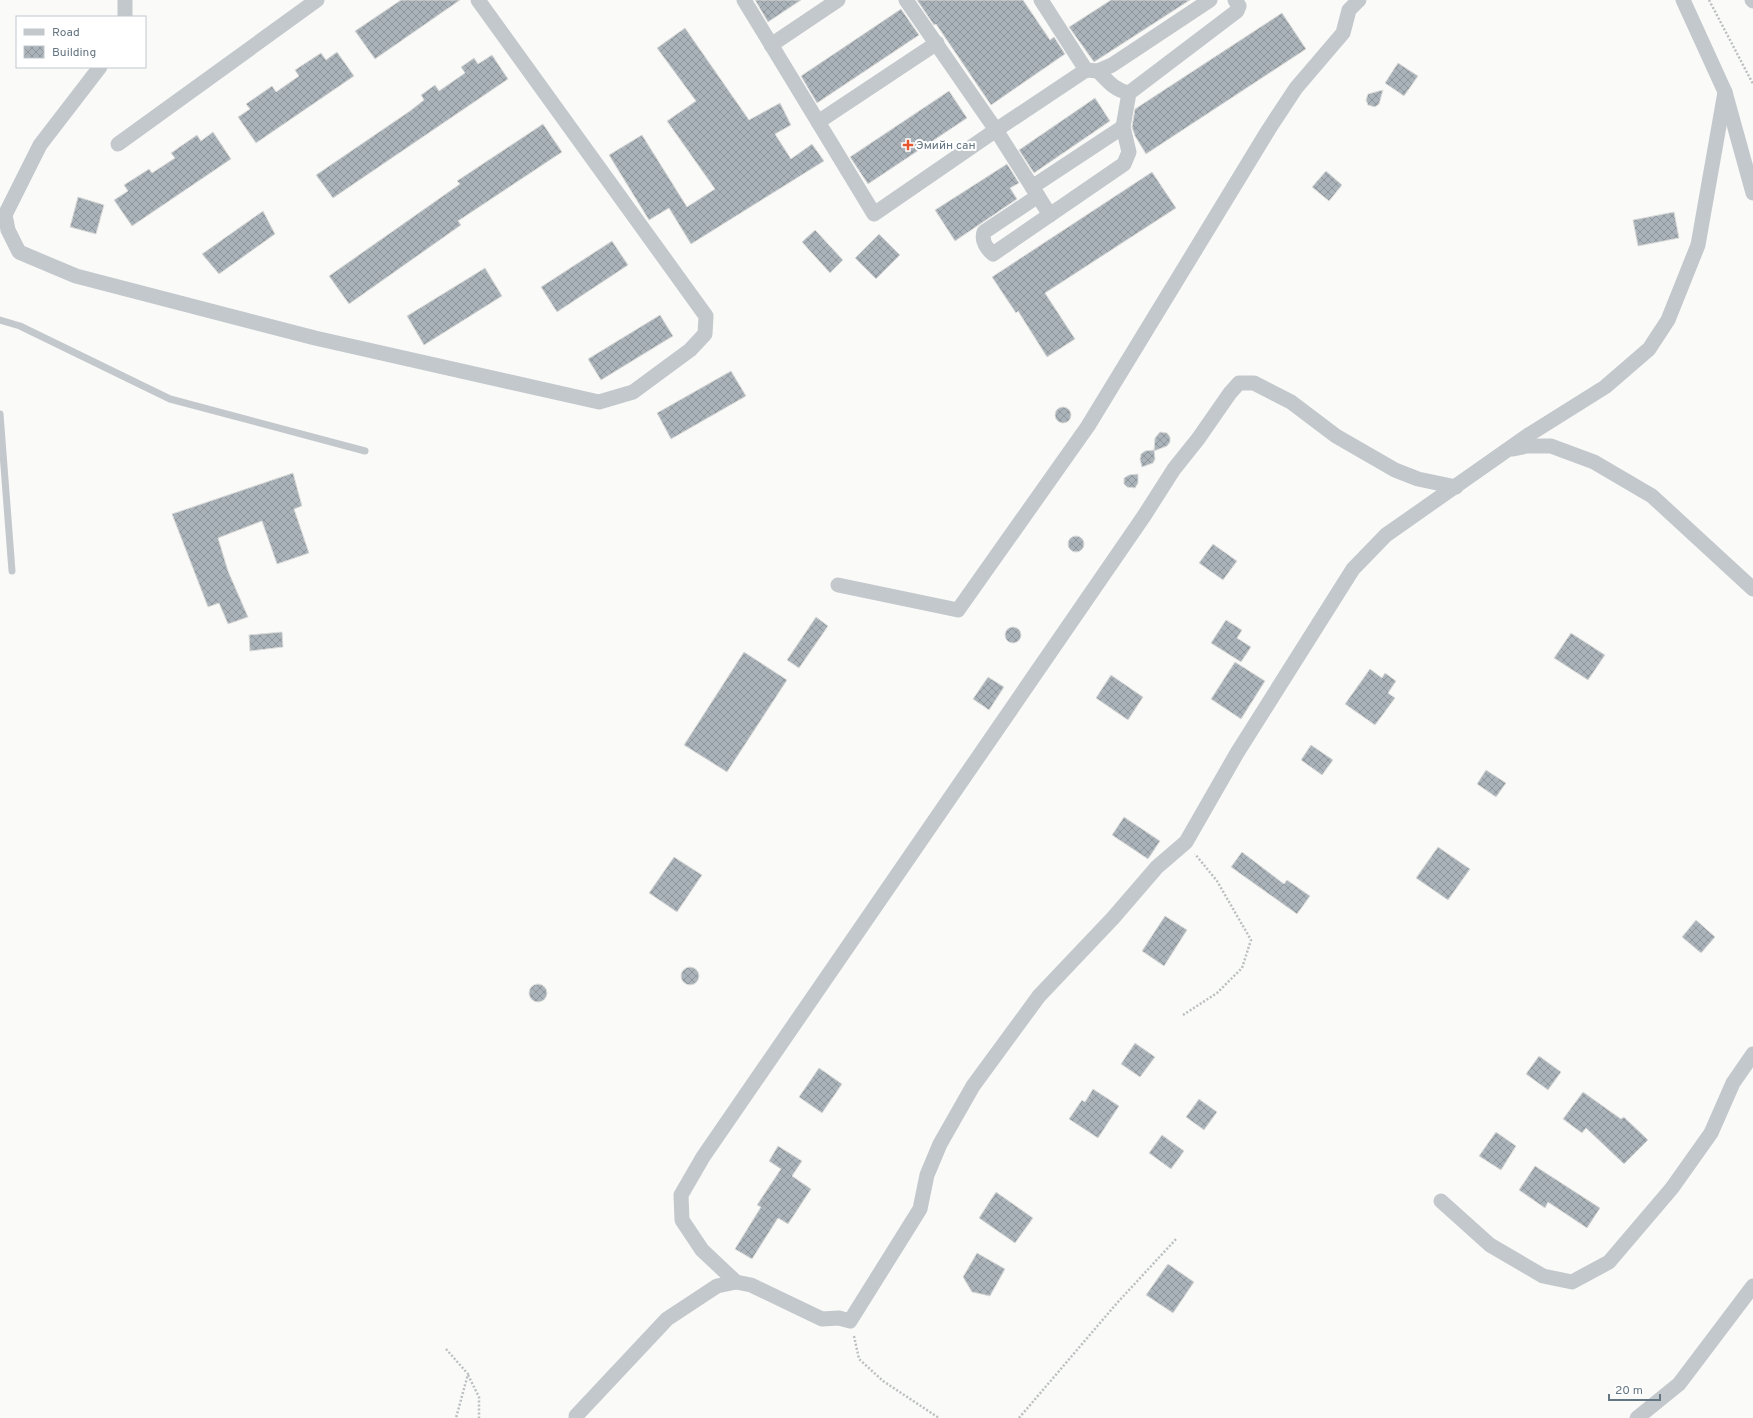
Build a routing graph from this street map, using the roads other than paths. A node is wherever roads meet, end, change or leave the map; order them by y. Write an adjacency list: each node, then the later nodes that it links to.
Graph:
1 (125, 0): 12 (street)
2 (317, 0): 22 (street)
3 (478, 0): 15 (street)
4 (744, 0): 14 (street)
5 (838, 0): 14 (street)
6 (906, 0): 13 (street)
7 (1042, 0): 16 (street)
8 (1210, 0): 16 (street)
9 (1235, 0): 18 (street)
10 (1683, 0): 17 (street)
11 (1353, 3): 33 (street)
12 (125, 16)
13 (937, 43): 19 (street); 21 (street)
14 (771, 45): 19 (street)
15 (99, 68)
16 (1092, 70): 18 (street); 21 (street)
17 (1725, 92): 24 (street); 30 (street)
18 (1128, 93): 20 (street)
19 (818, 122): 21 (street)
20 (1123, 127): 23 (street); 25 (street)
21 (996, 130): 23 (street)
22 (118, 144)
23 (1035, 191): 25 (street); 25 (street)
24 (1753, 193)
25 (1050, 215)
26 (0, 320): 29 (lane)
27 (0, 414): 28 (lane)
28 (1, 435): 32 (lane)
29 (365, 451)
30 (1506, 451): 31 (street); 34 (street)
31 (1456, 487): 37 (street); 37 (street)
32 (12, 572)
33 (838, 585)
34 (1753, 589)
35 (1753, 1054): 36 (street)
36 (1441, 1201)
37 (736, 1282): 39 (street)
38 (1753, 1286): 40 (street)
39 (576, 1416)
40 (1637, 1418)

